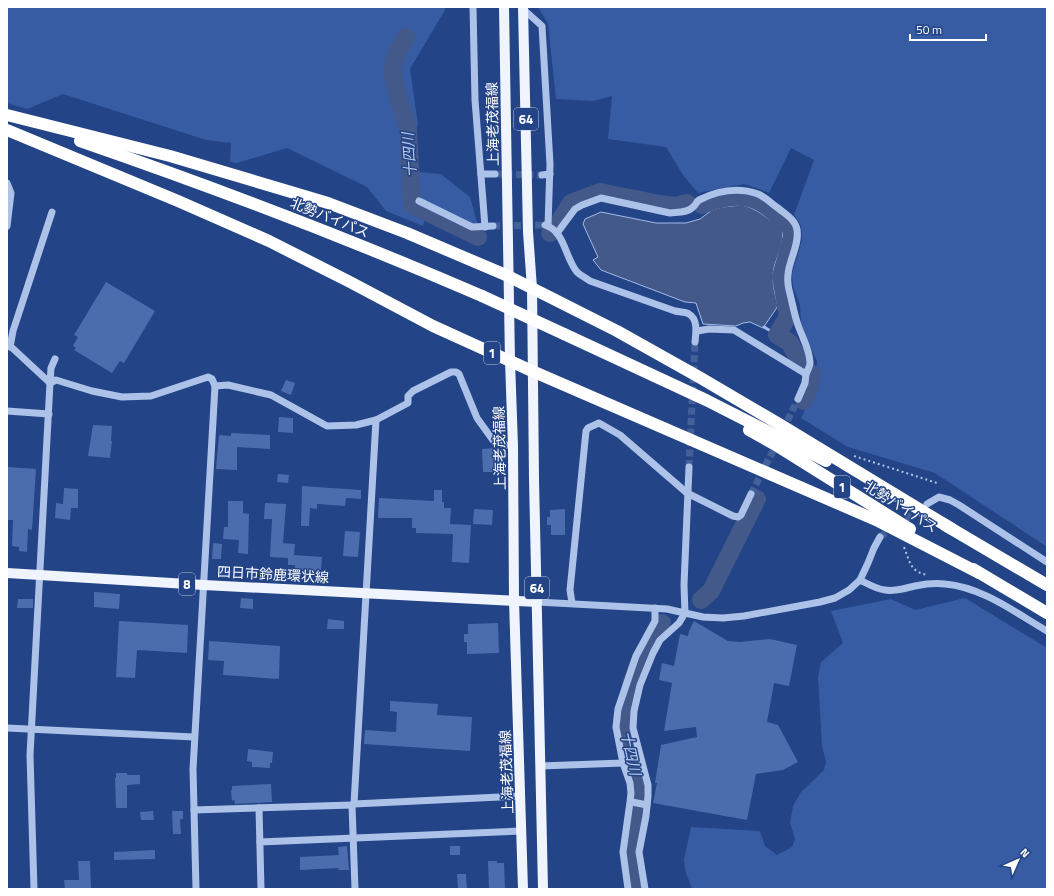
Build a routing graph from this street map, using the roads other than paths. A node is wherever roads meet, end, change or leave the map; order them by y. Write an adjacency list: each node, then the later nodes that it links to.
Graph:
1 (473, 7): 7 (street)
2 (504, 7): 16 (main road, 上海老茂福線 / 64)
3 (523, 8): 10 (street); 17 (main road, 64)
4 (7, 116): 16 (highway, 1)
5 (7, 119): 23 (highway, 北勢バイパス / 1, bridge)
6 (7, 130): 22 (highway, 1)
7 (481, 174): 8 (street); 12 (street)
8 (495, 174)
9 (542, 174): 10 (street)
10 (550, 174): 15 (street)
11 (7, 183): 14 (street)
12 (419, 201)
13 (52, 212): 20 (street)
14 (7, 226)
15 (551, 229): 18 (street); 25 (street)
16 (508, 276): 17 (highway, 1); 22 (main road, 上海老茂福線 / 64)
17 (532, 288): 24 (main road, 64); 37 (highway, 1)
18 (696, 332): 19 (street); 25 (street)
19 (695, 342)
20 (9, 345): 26 (street)
21 (55, 358): 26 (street)
22 (510, 361): 24 (highway, 1); 32 (main road, 上海老茂福線 / 64)
23 (634, 366): 37 (highway, 北勢バイパス / 1); 41 (highway, 北勢バイパス / 1)
24 (532, 371): 41 (highway, 1); 48 (main road, 64)
25 (806, 374): 28 (street)
26 (50, 383): 27 (street); 30 (street)
27 (215, 386): 31 (street); 44 (street)
28 (798, 399)
29 (7, 411): 30 (street)
30 (48, 414): 42 (street)
31 (376, 420): 32 (street); 46 (street)
32 (513, 446): 47 (main road, 上海老茂福線 / 64)
33 (689, 467): 34 (street)
34 (688, 493): 35 (street); 49 (street); 51 (street)
35 (751, 494)
36 (927, 504): 39 (street)
37 (952, 529): 45 (highway, 北勢バイパス / 1)
38 (880, 537): 43 (street)
39 (1047, 562)
40 (7, 573): 42 (main road, 四日市鈴鹿環状線 / 8)
41 (979, 573): 52 (highway, 北勢バイパス / 1)
42 (40, 575): 44 (main road, 四日市鈴鹿環状線 / 8); 57 (street)
43 (860, 580): 51 (street); 53 (street)
44 (204, 585): 46 (main road, 四日市鈴鹿環状線 / 8); 58 (street)
45 (1047, 585)
46 (366, 593): 47 (main road, 四日市鈴鹿環状線 / 8); 63 (street)
47 (514, 600): 48 (main road, 四日市鈴鹿環状線 / 8); 61 (main road, 上海老茂福線 / 64)
48 (537, 602): 49 (street); 60 (main road, 64)
49 (572, 604): 50 (street)
50 (655, 608): 51 (street); 54 (street)
51 (685, 613): 55 (street)
52 (1045, 613)
53 (1047, 631)
54 (623, 699): 55 (street); 59 (street)
55 (635, 702): 64 (street)
56 (7, 728): 57 (street)
57 (31, 730): 58 (street); 70 (street)
58 (194, 737): 66 (street)
59 (623, 763): 60 (street); 76 (street)
60 (540, 766): 75 (main road, 64)
61 (521, 796): 63 (street); 67 (main road, 上海老茂福線 / 64)
62 (632, 802): 64 (street)
63 (353, 804): 65 (street); 68 (street)
64 (645, 804): 77 (street)
65 (259, 808): 66 (street); 69 (street)
66 (194, 810): 71 (street)
67 (521, 831): 68 (street); 74 (main road, 上海老茂福線 / 64)
68 (354, 838): 69 (street); 73 (street)
69 (260, 842): 72 (street)
70 (34, 889)
71 (196, 889)
72 (261, 889)
73 (356, 889)
74 (523, 889)
75 (543, 889)
76 (628, 889)
77 (645, 889)

